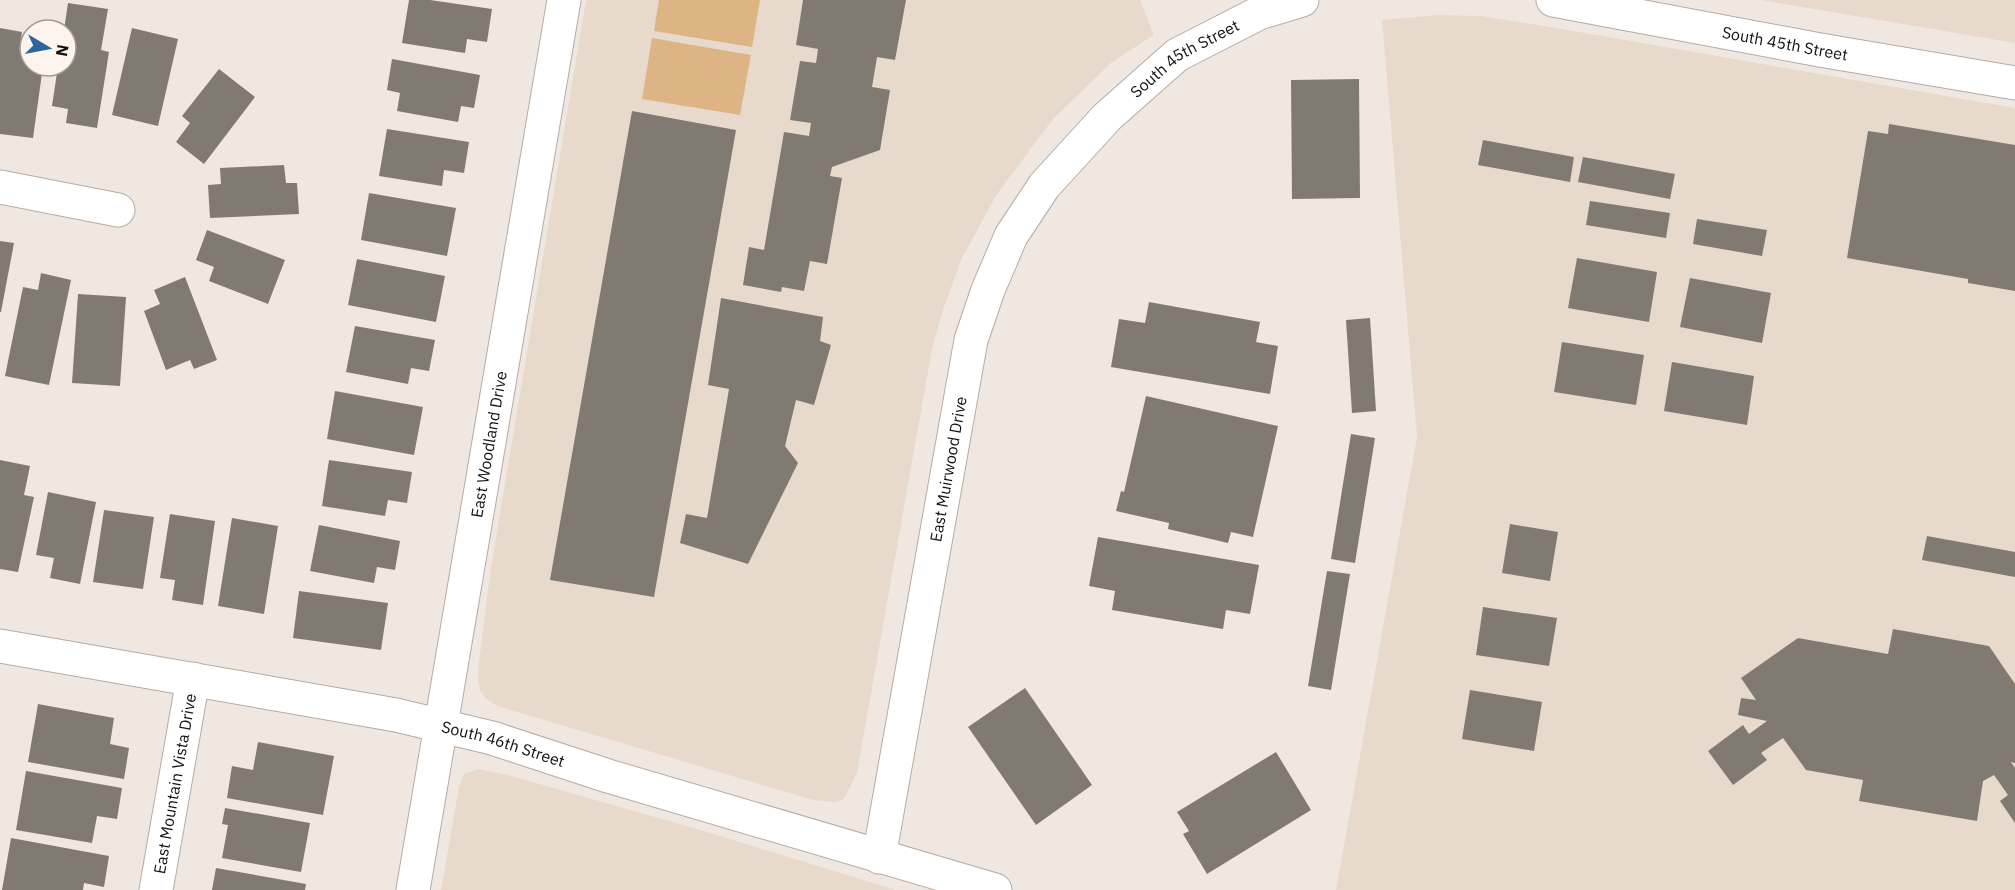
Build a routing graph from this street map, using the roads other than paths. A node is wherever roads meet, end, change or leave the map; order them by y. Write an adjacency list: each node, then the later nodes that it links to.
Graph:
1 (564, 0): 10 (street, East Woodland Drive)
2 (1302, 0): 5 (street, South 45th Street)
3 (1554, 0): 4 (street, South 45th Street)
4 (2015, 83)
5 (1107, 117): 11 (street, East Muirwood Drive)
6 (0, 187): 7 (street)
7 (118, 210)
8 (0, 646): 9 (street, South 46th Street)
9 (193, 679): 10 (street, South 46th Street); 12 (street, East Mountain Vista Drive)
10 (441, 726): 11 (street, South 46th Street); 13 (street, East Woodland Drive)
11 (879, 857): 14 (street, South 46th Street)
12 (156, 890)
13 (413, 890)
14 (995, 890)

